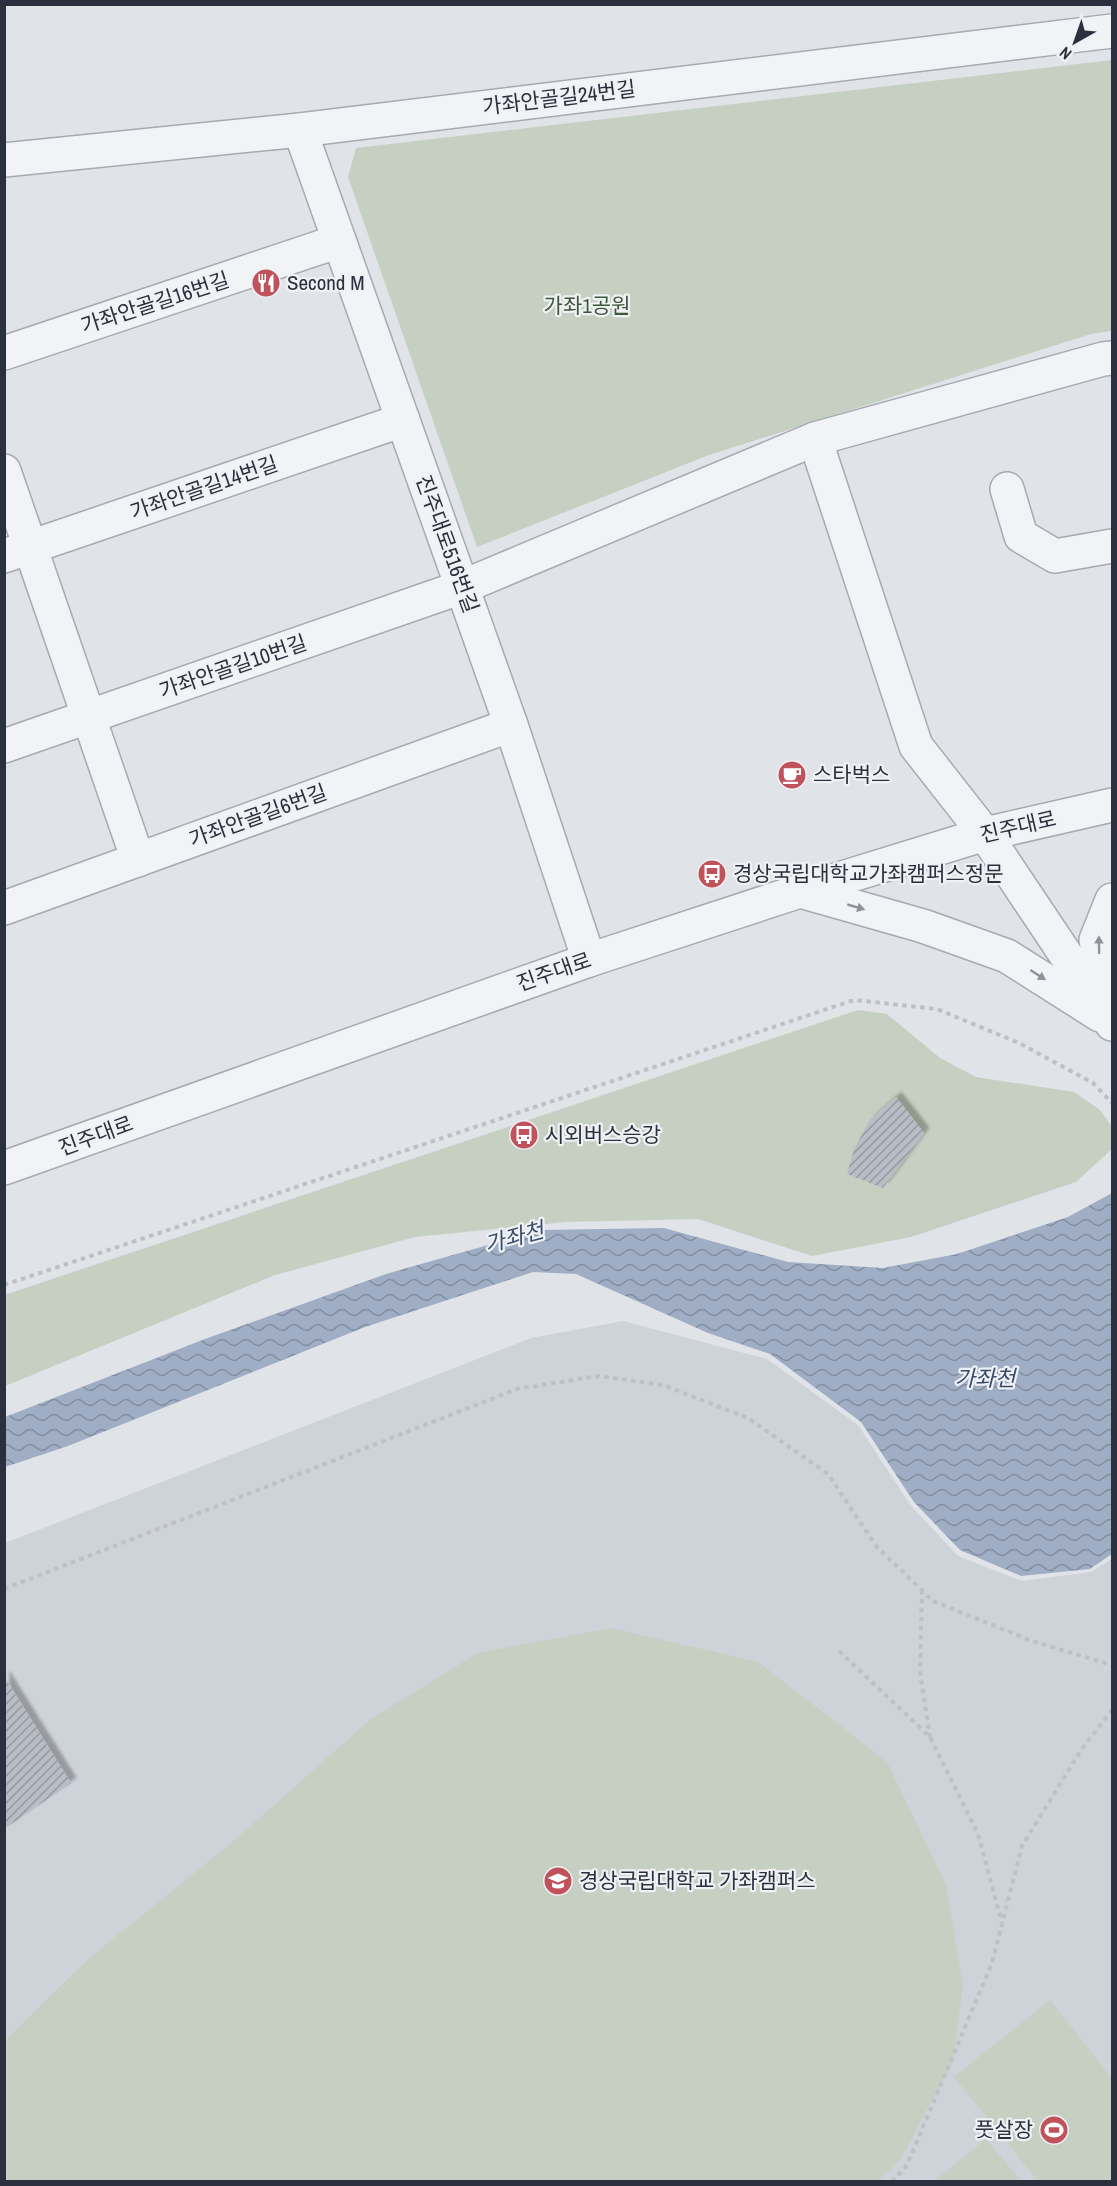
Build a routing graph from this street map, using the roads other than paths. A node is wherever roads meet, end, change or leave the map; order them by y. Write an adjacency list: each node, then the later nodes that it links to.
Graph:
1 (1113, 31): 2 (street, 가좌안골길24번길)
2 (300, 130): 3 (street, 가좌안골길24번길); 4 (street, 진주대로516번길)
3 (4, 160)
4 (339, 242): 5 (street, 가좌안골길16번길); 7 (street, 진주대로516번길)
5 (4, 353)
6 (1113, 358): 8 (street, 가좌안골길10번길)
7 (403, 420): 12 (street, 가좌안골길14번길); 13 (street, 진주대로516번길)
8 (815, 439): 13 (street, 가좌안골길10번길); 18 (street)
9 (4, 471): 12 (street)
10 (1007, 489): 11 (street)
11 (1113, 546)
12 (18, 552): 14 (street)
13 (462, 587): 14 (street, 가좌안골길10번길); 15 (street, 진주대로516번길)
14 (89, 717): 16 (street, 가좌안골길10번길); 19 (street)
15 (511, 725): 19 (street, 가좌안골길6번길); 23 (street, 진주대로516번길)
16 (4, 746)
17 (1113, 806): 18 (street, 진주대로)
18 (985, 834): 20 (street, 진주대로); 24 (street)
19 (138, 860): 22 (street, 가좌안골길6번길)
20 (800, 891): 23 (street, 진주대로); 24 (street, one-way to 24)
21 (1113, 900): 24 (street, one-way to 21)
22 (4, 908)
23 (589, 960): 25 (street, 진주대로)
24 (1112, 1024)
25 (4, 1168)

